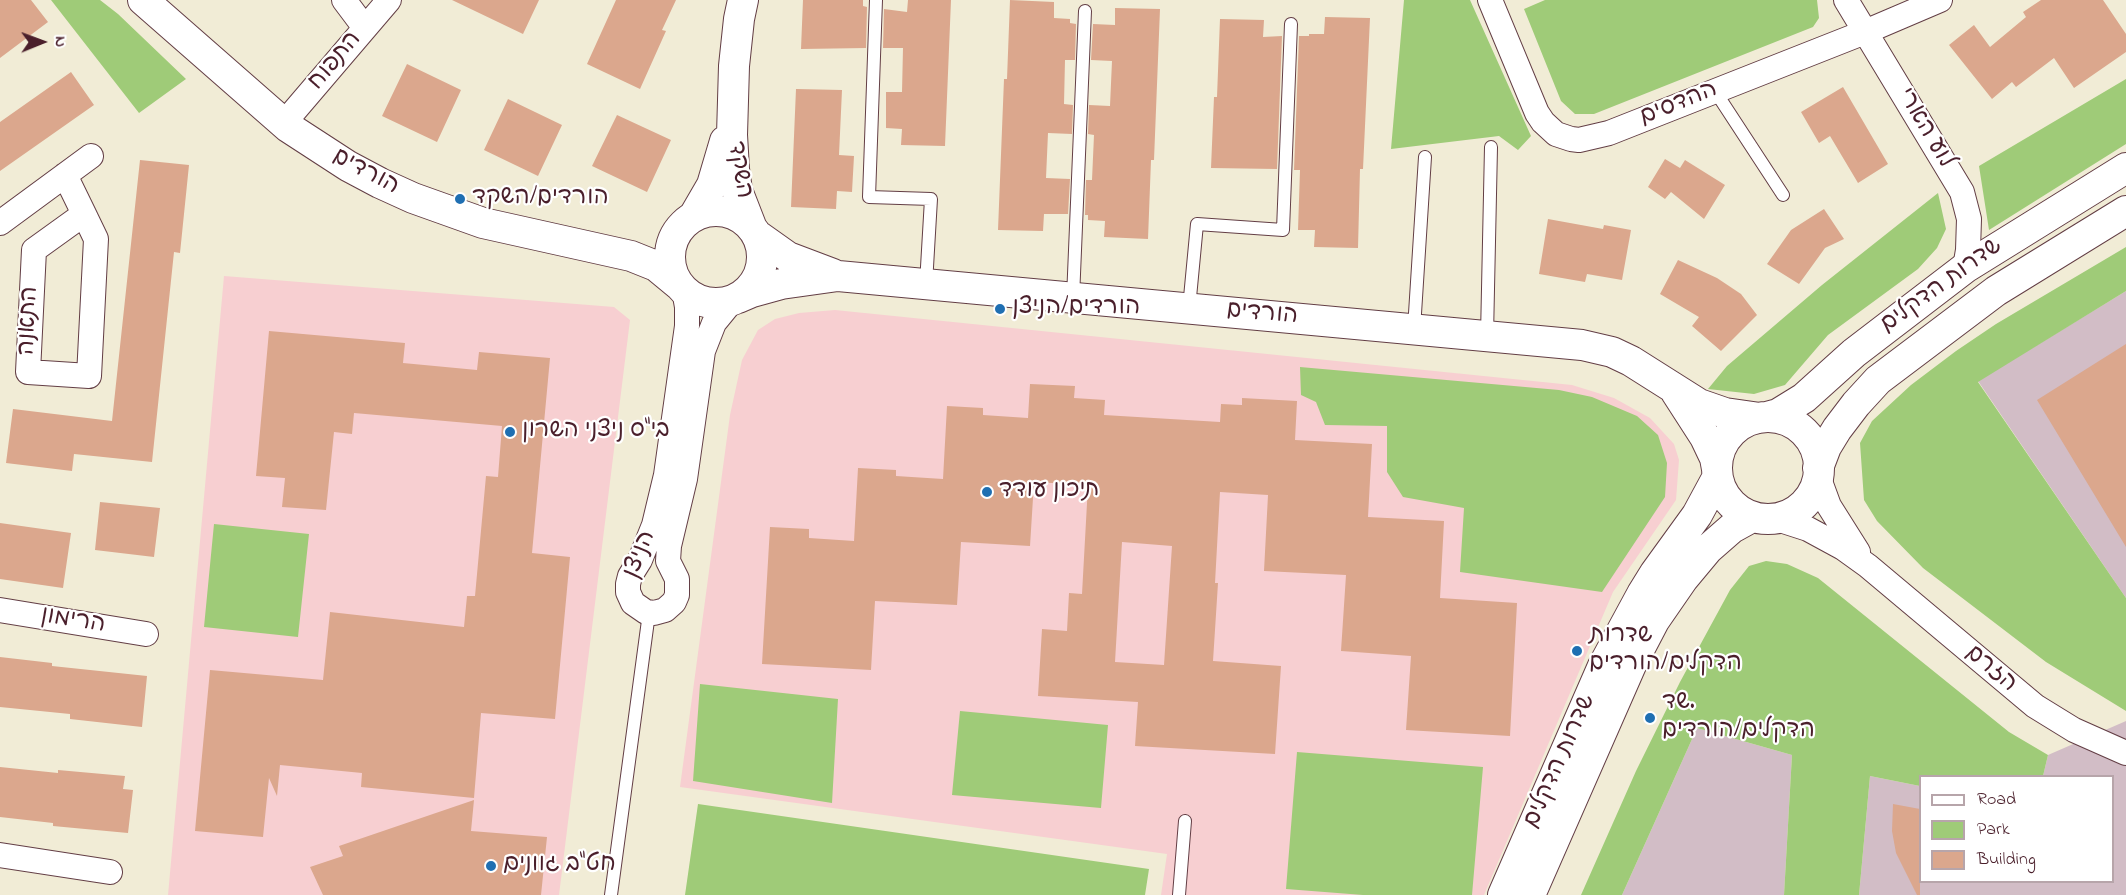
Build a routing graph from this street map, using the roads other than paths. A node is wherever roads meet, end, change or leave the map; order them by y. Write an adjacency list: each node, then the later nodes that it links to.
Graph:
1 (143, 0): 12 (street, הורדים)
2 (153, 0): 12 (street, הורדים)
3 (344, 0): 13 (street)
4 (389, 0): 13 (street, התפוח)
5 (743, 0): 16 (street, השקד)
6 (876, 0): 32 (lane)
7 (1490, 0): 15 (street, ההדסים)
8 (1846, 0): 14 (street, לוע הארי)
9 (1940, 0): 14 (street, ההדסים)
10 (1085, 11): 34 (lane)
11 (1291, 24): 36 (lane)
12 (172, 25): 17 (street, הורדים)
13 (365, 28): 17 (street, התפוח)
14 (1865, 32): 15 (street, ההדסים); 30 (street, לוע הארי)
15 (1714, 91): 23 (lane)
16 (732, 112): 27 (street, השקד); 28 (street, השקד)
17 (284, 123): 29 (street, הורדים)
18 (1491, 147): 38 (lane)
19 (91, 156): 22 (street)
20 (1425, 157): 37 (lane)
21 (2126, 168): 30 (street, שדרות הדקלים)
22 (65, 175): 25 (street, התאנה); 26 (street)
23 (1783, 195)
24 (2126, 211): 41 (street, שדרות הדקלים)
25 (84, 213): 25 (street, התאנה)
26 (0, 223)
27 (686, 223): 28 (street); 29 (street, הורדים); 33 (street)
28 (754, 231): 31 (street, הורדים); 35 (street)
29 (596, 247): 33 (street, הורדים)
30 (1965, 268): 40 (street, שדרות הדקלים)
31 (838, 276): 32 (street, הורדים); 35 (street, הורדים)
32 (926, 284): 34 (street, הורדים)
33 (682, 287): 35 (street); 46 (street, הניצן)
34 (1073, 298): 36 (street, הורדים)
35 (735, 299): 46 (street, הניצן)
36 (1189, 308): 37 (street, הורדים)
37 (1414, 329): 38 (street, הורדים)
38 (1487, 336): 39 (street, הורדים)
39 (1674, 389): 40 (street, הורדים); 42 (street, הורדים)
40 (1764, 418): 41 (street); 42 (street)
41 (1818, 472): 43 (street); 44 (street, הזרם)
42 (1717, 473): 43 (street); 54 (street, שדרות הדקלים)
43 (1765, 518): 44 (street, הזרם); 55 (street, שדרות הדקלים)
44 (1868, 566): 48 (street, הזרם)
45 (0, 610): 47 (street, הרימון)
46 (649, 612): 52 (lane)
47 (146, 634)
48 (2126, 753)
49 (1185, 820): 53 (lane)
50 (0, 855): 51 (street)
51 (110, 872)
52 (611, 895)
53 (1179, 895)
54 (1503, 895)
55 (1530, 895)

